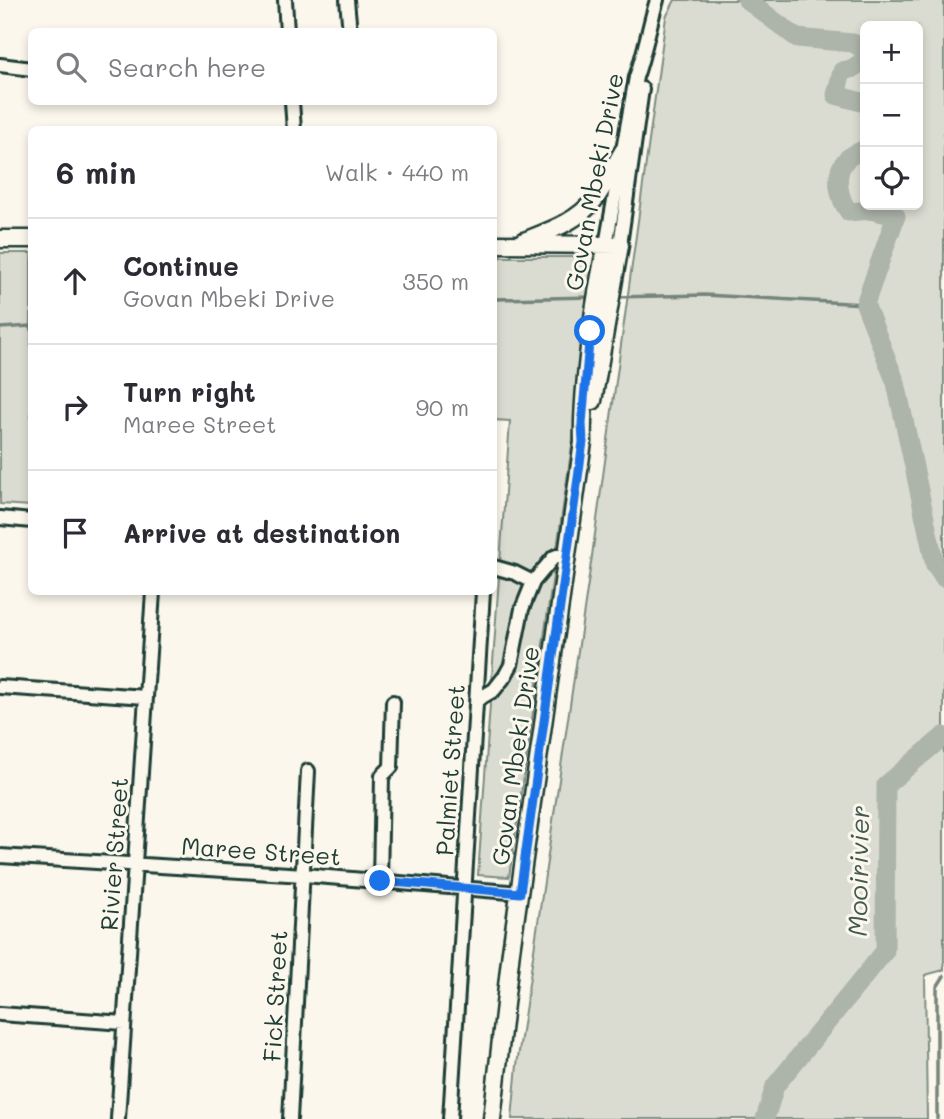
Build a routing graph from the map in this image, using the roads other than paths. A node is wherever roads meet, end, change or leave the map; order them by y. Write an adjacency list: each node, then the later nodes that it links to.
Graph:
1 (285, 0): 4 (street)
2 (347, 0): 5 (street)
3 (657, 0): 6 (street, Govan Mbeki Drive)
4 (287, 28)
5 (350, 28)
6 (643, 57): 11 (street, Govan Mbeki Drive); 16 (street, Govan Mbeki Drive)
7 (0, 65): 8 (street)
8 (28, 68)
9 (292, 105): 10 (street)
10 (294, 126)
11 (623, 150): 15 (main road); 16 (street, Govan Mbeki Drive)
12 (0, 239): 13 (main road)
13 (28, 239)
14 (497, 244): 15 (main road)
15 (515, 245): 16 (main road)
16 (613, 245): 19 (main road, Govan Mbeki Drive)
17 (0, 518): 18 (street)
18 (28, 521)
19 (567, 552): 21 (street); 34 (main road, Govan Mbeki Drive)
20 (497, 567): 21 (street)
21 (533, 582): 26 (street)
22 (153, 595): 25 (street, Rivier Street)
23 (483, 595): 26 (street, Palmiet Street)
24 (0, 687): 25 (street)
25 (146, 697): 30 (street, Rivier Street)
26 (477, 700): 33 (street, Palmiet Street)
27 (393, 702): 32 (street)
28 (309, 771): 31 (street, Fick Street)
29 (0, 856): 30 (street, Maree Street)
30 (135, 865): 31 (street, Maree Street); 36 (street, Rivier Street)
31 (304, 875): 32 (street, Maree Street); 38 (street, Fick Street)
32 (380, 881): 33 (street, Maree Street)
33 (465, 888): 34 (street, Maree Street); 39 (street, Palmiet Street)
34 (520, 893): 40 (main road, Govan Mbeki Drive)
35 (0, 1014): 36 (street)
36 (124, 1023): 37 (street, Rivier Street)
37 (118, 1119)
38 (290, 1119)
39 (450, 1119)
40 (492, 1119)

